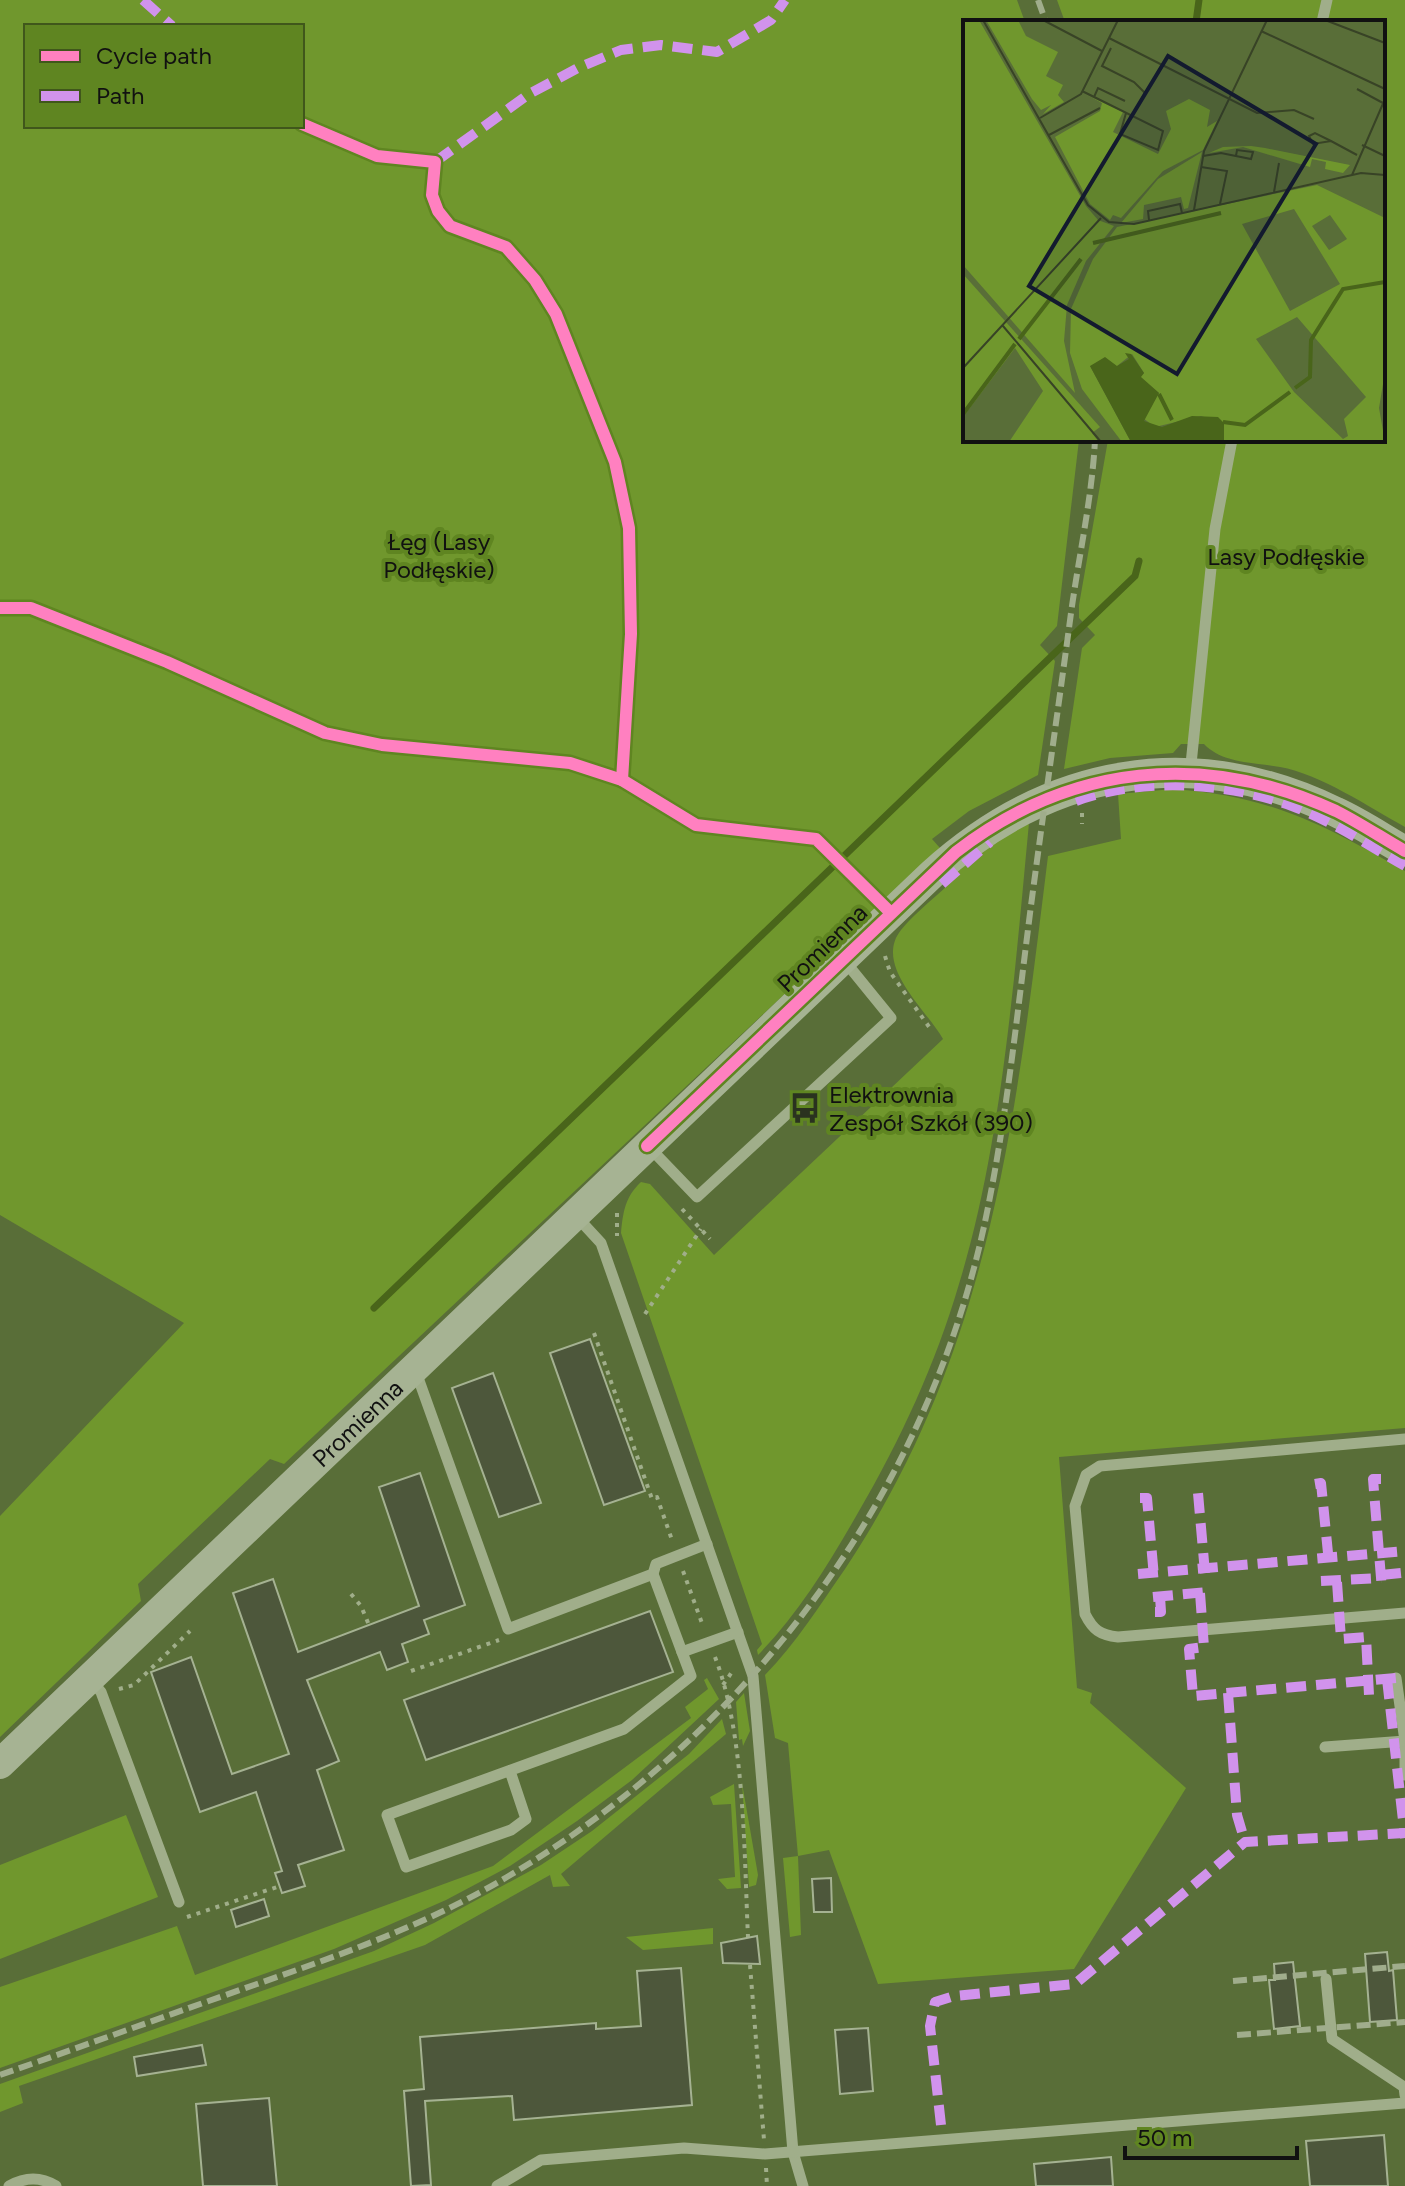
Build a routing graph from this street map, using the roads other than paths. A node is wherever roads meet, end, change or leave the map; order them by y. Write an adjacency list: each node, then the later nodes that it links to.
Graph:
1 (1327, 0): 2 (lane)
2 (1322, 20)
3 (1232, 442): 4 (lane)
4 (1190, 775): 6 (street, Promienna); 7 (street, Promienna)
5 (764, 832): 7 (lane)
6 (1405, 851)
7 (891, 913): 8 (street, Promienna)
8 (843, 959): 9 (street, Promienna); 9 (lane)
9 (647, 1146): 10 (street, Promienna)
10 (575, 1215): 11 (street, Promienna); 13 (lane)
11 (414, 1368): 14 (lane); 18 (street, Promienna)
12 (1405, 1439): 15 (lane)
13 (707, 1544): 14 (lane); 16 (lane)
14 (653, 1574): 17 (lane)
15 (1405, 1613)
16 (738, 1632): 17 (lane); 29 (lane)
17 (682, 1652): 23 (lane)
18 (90, 1678): 22 (street, Promienna); 25 (lane)
19 (1396, 1678): 20 (lane)
20 (1405, 1741): 21 (lane); 24 (lane)
21 (1325, 1747)
22 (0, 1764)
23 (510, 1771): 23 (lane)
24 (1405, 1775)
25 (179, 1902)
26 (1326, 1979): 27 (lane)
27 (1405, 2095)
28 (1405, 2103): 29 (lane)
29 (793, 2152): 32 (lane); 33 (lane)
30 (9, 2186): 31 (lane)
31 (56, 2186)
32 (497, 2186)
33 (803, 2186)

